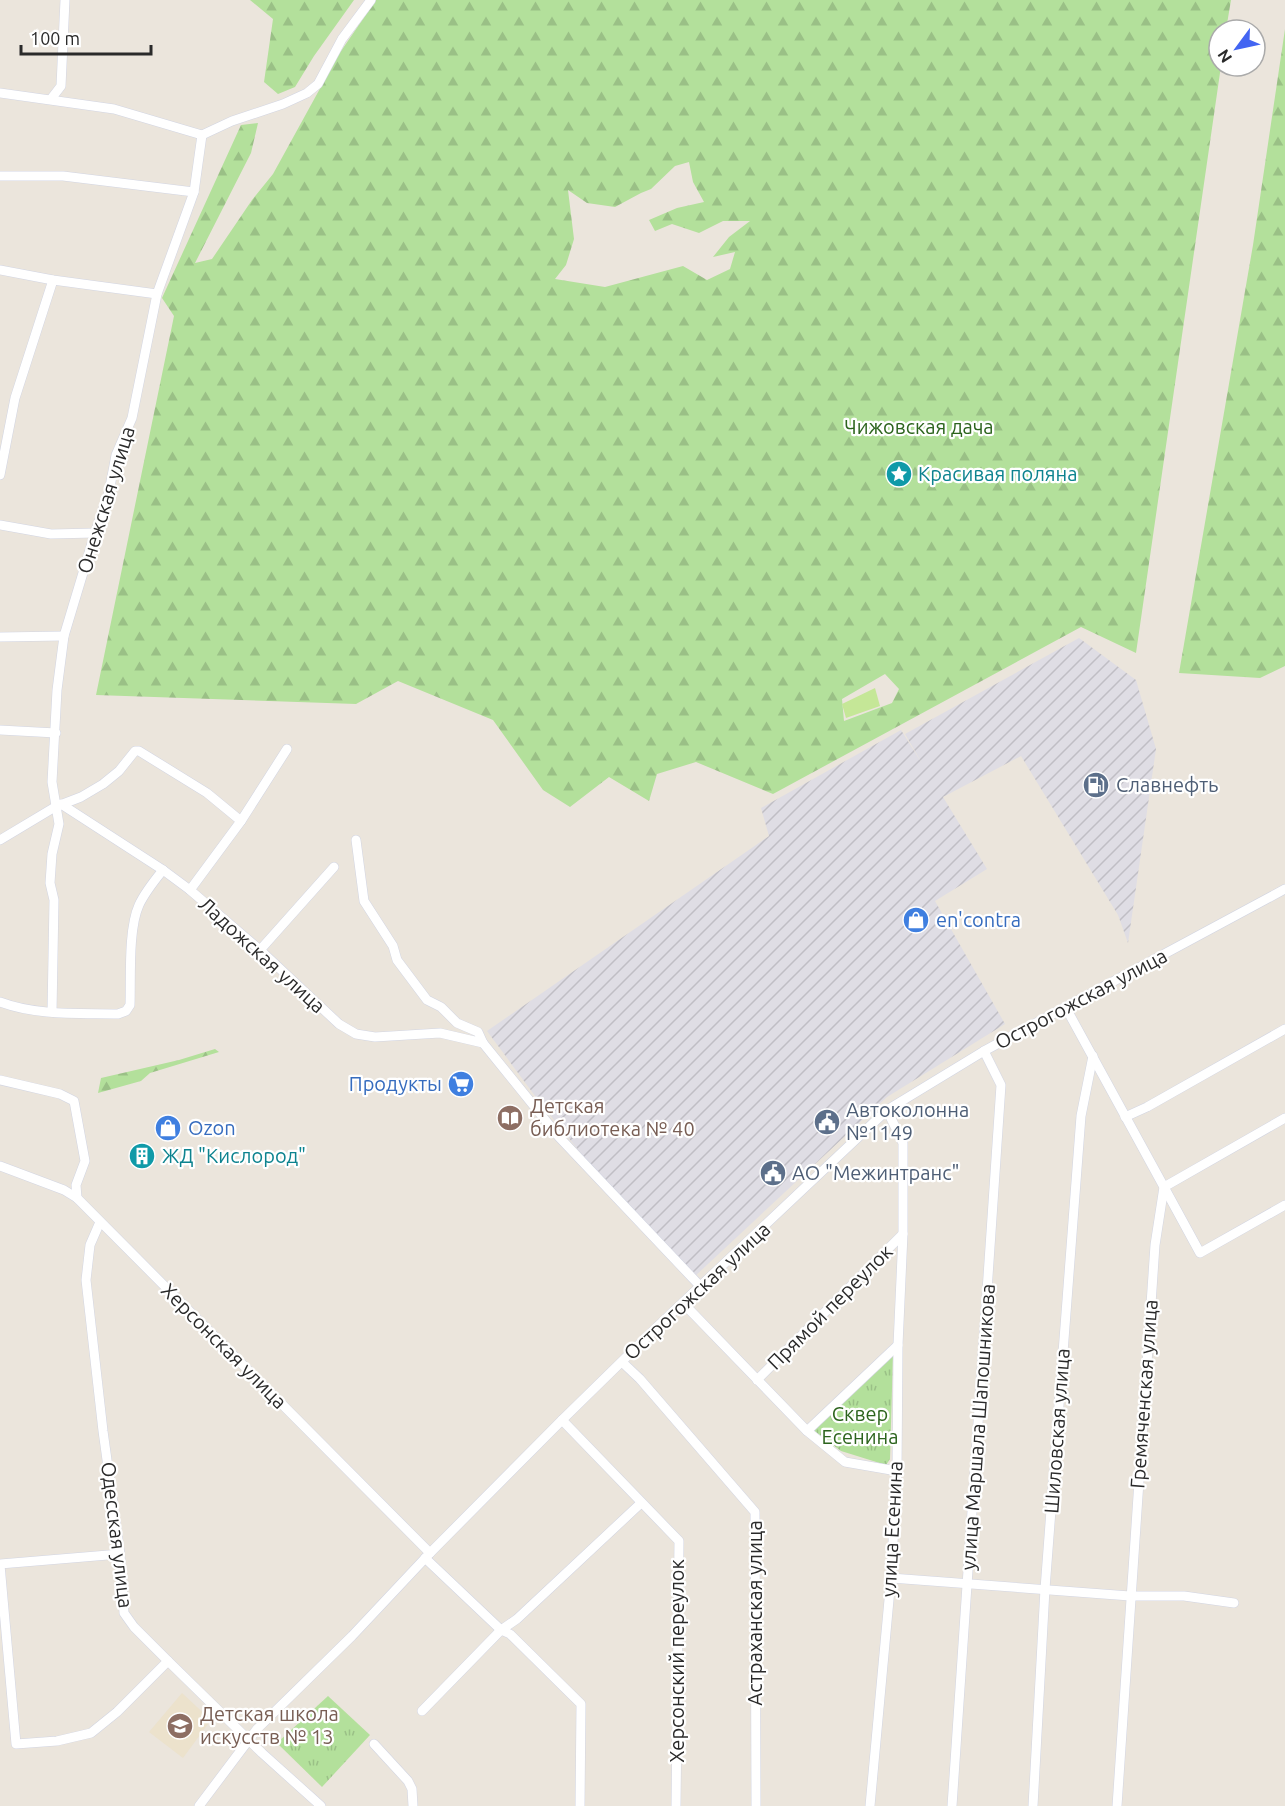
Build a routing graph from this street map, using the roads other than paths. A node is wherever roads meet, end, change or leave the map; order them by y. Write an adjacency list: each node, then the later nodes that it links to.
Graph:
1 (65, 0): 4 (street)
2 (370, 0): 5 (street)
3 (0, 93): 4 (street)
4 (51, 99): 5 (street)
5 (202, 135): 7 (street, Онежская улица)
6 (0, 176): 7 (street)
7 (194, 192): 10 (street, Онежская улица)
8 (0, 270): 9 (street)
9 (53, 280): 10 (street); 11 (street)
10 (157, 294): 13 (street, Онежская улица)
11 (0, 475)
12 (0, 525): 13 (street)
13 (95, 533): 14 (street, Онежская улица)
14 (64, 636): 15 (street); 17 (street, Онежская улица)
15 (0, 637)
16 (0, 730): 17 (street)
17 (56, 733): 19 (street, Онежская улица)
18 (287, 749): 20 (street)
19 (58, 805): 20 (street); 21 (street); 24 (street, Ладожская улица); 30 (street, Онежская улица)
20 (241, 821): 25 (street)
21 (0, 840)
22 (356, 840): 32 (street)
23 (334, 867): 27 (street)
24 (163, 870): 25 (street, Ладожская улица); 30 (street)
25 (190, 890): 27 (street, Ладожская улица)
26 (1285, 890): 29 (street, Острогожская улица)
27 (260, 950): 32 (street, Ладожская улица)
28 (0, 1002): 30 (street)
29 (1066, 1008): 33 (street, Острогожская улица); 34 (street)
30 (52, 1012)
31 (1285, 1029): 37 (street)
32 (483, 1043): 45 (street)
33 (984, 1052): 36 (street, Острогожская улица); 58 (street, улица Маршала Шапошникова)
34 (1093, 1056): 37 (street); 59 (street, Шиловская улица)
35 (0, 1080): 41 (street)
36 (887, 1110): 44 (street, улица Есенина); 45 (street, Острогожская улица)
37 (1125, 1117): 40 (street)
38 (1285, 1119): 40 (street)
39 (0, 1166): 41 (street, Херсонская улица)
40 (1164, 1187): 42 (street); 60 (street, Гремяченская улица)
41 (77, 1198): 43 (street, Херсонская улица)
42 (1285, 1205)
43 (100, 1222): 54 (street, Одесская улица); 55 (street, Херсонская улица)
44 (903, 1234): 47 (street, улица Есенина); 49 (street, Прямой переулок)
45 (700, 1287): 46 (street, Острогожская улица)
46 (683, 1303): 48 (street, Острогожская улица); 49 (street)
47 (898, 1345): 51 (street); 52 (street, улица Есенина)
48 (622, 1362): 50 (street, Острогожская улица); 72 (street, Астраханская улица)
49 (757, 1380): 51 (street)
50 (562, 1420): 53 (street, Херсонский переулок); 55 (street, Острогожская улица)
51 (807, 1431): 52 (street)
52 (897, 1471): 57 (street, улица Есенина)
53 (640, 1504): 62 (street); 71 (street, Херсонский переулок)
54 (120, 1554): 56 (street); 63 (street, Одесская улица)
55 (428, 1555): 62 (street, Херсонская улица); 65 (street, Острогожская улица)
56 (0, 1565): 63 (street)
57 (891, 1578): 58 (street); 73 (street, улица Есенина)
58 (968, 1583): 59 (street); 74 (street, улица Маршала Шапошникова)
59 (1045, 1589): 60 (street); 75 (street, Шиловская улица)
60 (1130, 1596): 61 (street); 76 (street, Гремяченская улица)
61 (1234, 1603)
62 (501, 1630): 64 (street); 70 (street, Херсонская улица)
63 (168, 1660): 65 (street, Одесская улица)
64 (422, 1712)
65 (249, 1738): 67 (street, Острогожская улица); 68 (street, Одесская улица)
66 (374, 1744): 69 (street)
67 (199, 1806)
68 (321, 1806)
69 (413, 1806)
70 (580, 1806)
71 (676, 1806)
72 (756, 1806)
73 (870, 1806)
74 (952, 1806)
75 (1033, 1806)
76 (1116, 1806)

